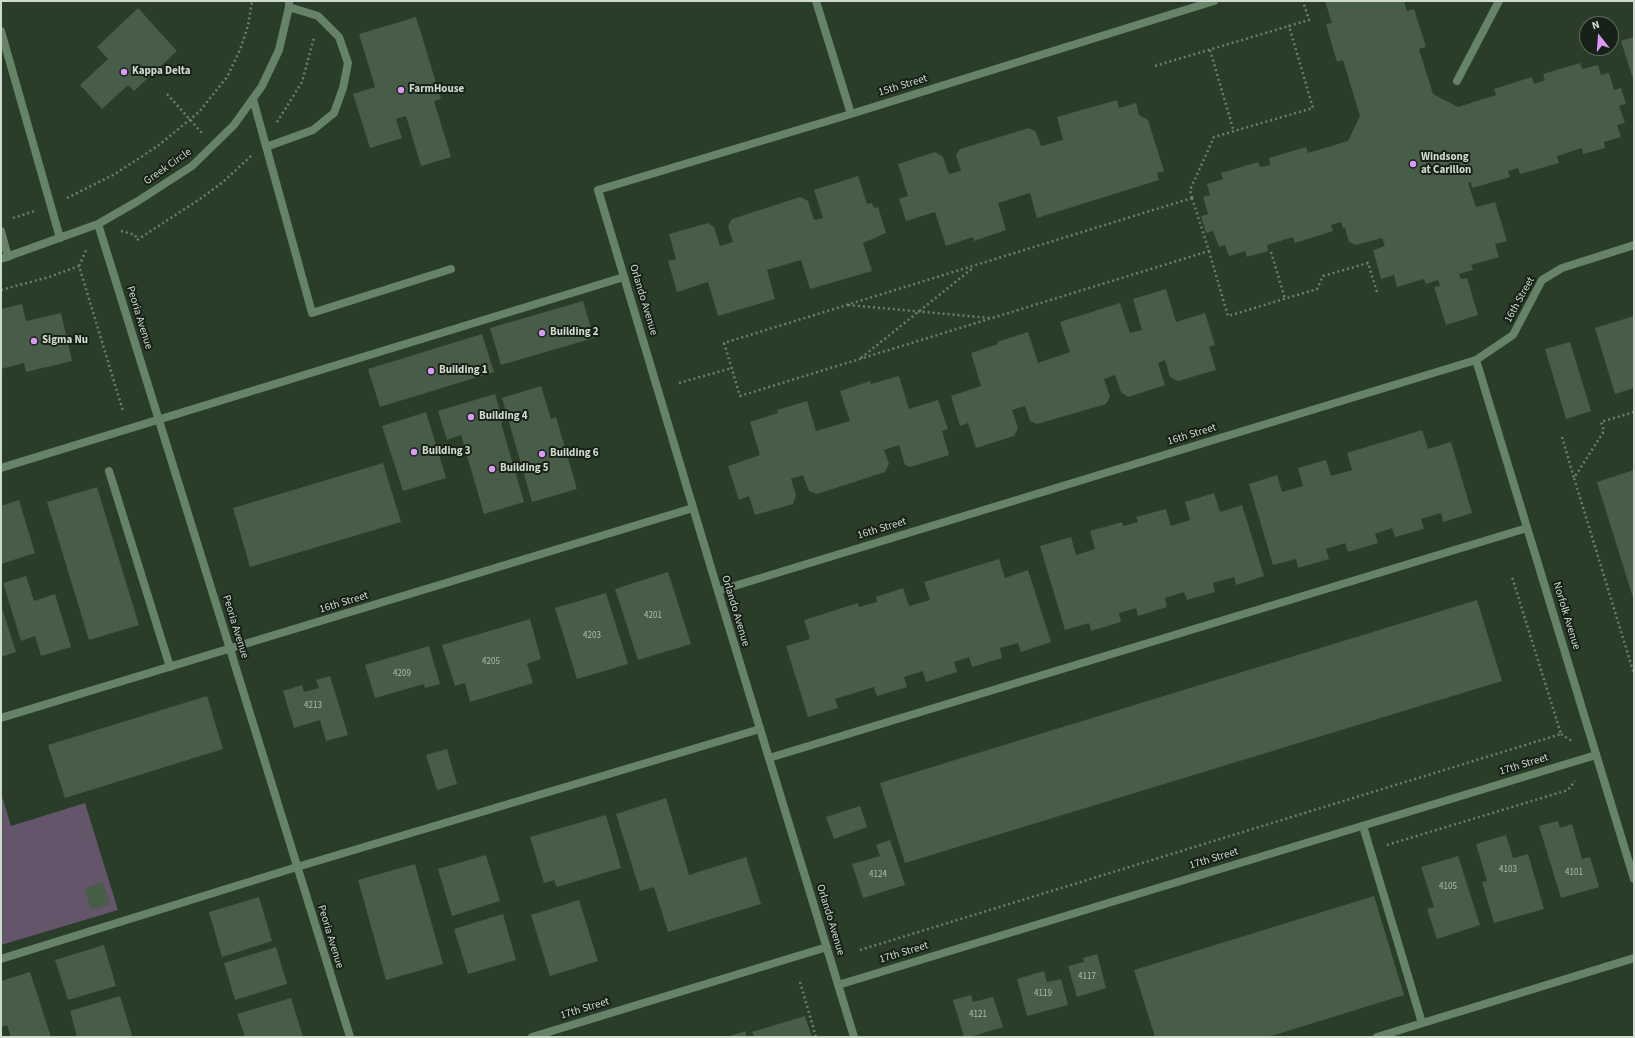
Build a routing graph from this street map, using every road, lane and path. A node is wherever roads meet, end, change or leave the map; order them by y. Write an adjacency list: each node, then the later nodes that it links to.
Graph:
1 (252, 1): 15 (path)
2 (816, 1): 14 (street)
3 (1214, 1): 14 (street, 15th Street)
4 (1303, 1): 7 (path)
5 (1499, 1): 11 (street)
6 (289, 4): 13 (street, Greek Circle); 18 (street)
7 (1289, 26): 9 (path); 16 (path)
8 (1, 30): 21 (street)
9 (1210, 50): 10 (path); 16 (path)
10 (1155, 66)
11 (1457, 81)
12 (167, 94): 15 (path)
13 (253, 99): 17 (street, Greek Circle); 18 (street)
14 (851, 114): 19 (street, 15th Street)
15 (190, 120): 17 (path); 21 (path)
16 (1234, 132): 20 (path)
17 (214, 145): 23 (street, Greek Circle)
18 (266, 147): 31 (street)
19 (598, 190): 32 (street, Orlando Avenue)
20 (1192, 198): 27 (path); 30 (path)
21 (51, 205): 22 (path); 25 (street)
22 (7, 220)
23 (98, 224): 25 (street, Greek Circle); 44 (street, Peoria Avenue)
24 (1, 231): 29 (street)
25 (60, 238): 29 (street, Greek Circle)
26 (1634, 245): 40 (street, 16th Street)
27 (1209, 251): 35 (path); 38 (path)
28 (1271, 252): 35 (path)
29 (4, 258)
30 (976, 265): 36 (path); 37 (path)
31 (452, 269)
32 (624, 277): 44 (street); 50 (street, Orlando Avenue)
33 (1, 290): 45 (path)
34 (1377, 292): 35 (path)
35 (1285, 299)
36 (846, 305): 37 (path); 41 (path)
37 (918, 312): 38 (path); 39 (path)
38 (993, 318): 39 (path)
39 (859, 359): 41 (path)
40 (1476, 360): 51 (street, Norfolk Avenue); 53 (street, 16th Street)
41 (732, 368): 42 (path)
42 (680, 383)
43 (1634, 412): 49 (path)
44 (159, 419): 45 (street); 54 (street, Peoria Avenue)
45 (128, 429): 47 (street)
46 (1562, 437): 49 (path)
47 (1, 468)
48 (109, 471): 55 (street)
49 (1574, 478): 56 (path)
50 (693, 508): 53 (street, Orlando Avenue); 54 (street, 16th Street)
51 (1527, 528): 59 (street, Norfolk Avenue); 60 (street)
52 (1512, 576): 67 (path)
53 (718, 591): 58 (street, Orlando Avenue)
54 (230, 648): 55 (street, 16th Street); 64 (street, Peoria Avenue)
55 (170, 667): 57 (street, 16th Street)
56 (1634, 674)
57 (1, 718)
58 (760, 729): 60 (street, Orlando Avenue); 64 (street)
59 (1596, 755): 62 (street, 17th Street); 65 (street, Norfolk Avenue)
60 (769, 758): 66 (street, Orlando Avenue)
61 (1577, 778): 63 (path)
62 (1363, 826): 71 (street, 17th Street); 72 (street)
63 (1380, 848)
64 (297, 867): 69 (street); 73 (street, Peoria Avenue)
65 (1634, 879)
66 (827, 947): 71 (street, Orlando Avenue); 74 (street, 17th Street)
67 (860, 950)
68 (1634, 958): 72 (street)
69 (1, 959)
70 (800, 982): 75 (path)
71 (838, 985): 76 (street, Orlando Avenue)
72 (1422, 1023): 77 (street)
73 (350, 1037)
74 (532, 1037)
75 (816, 1037)
76 (854, 1037)
77 (1377, 1037)

